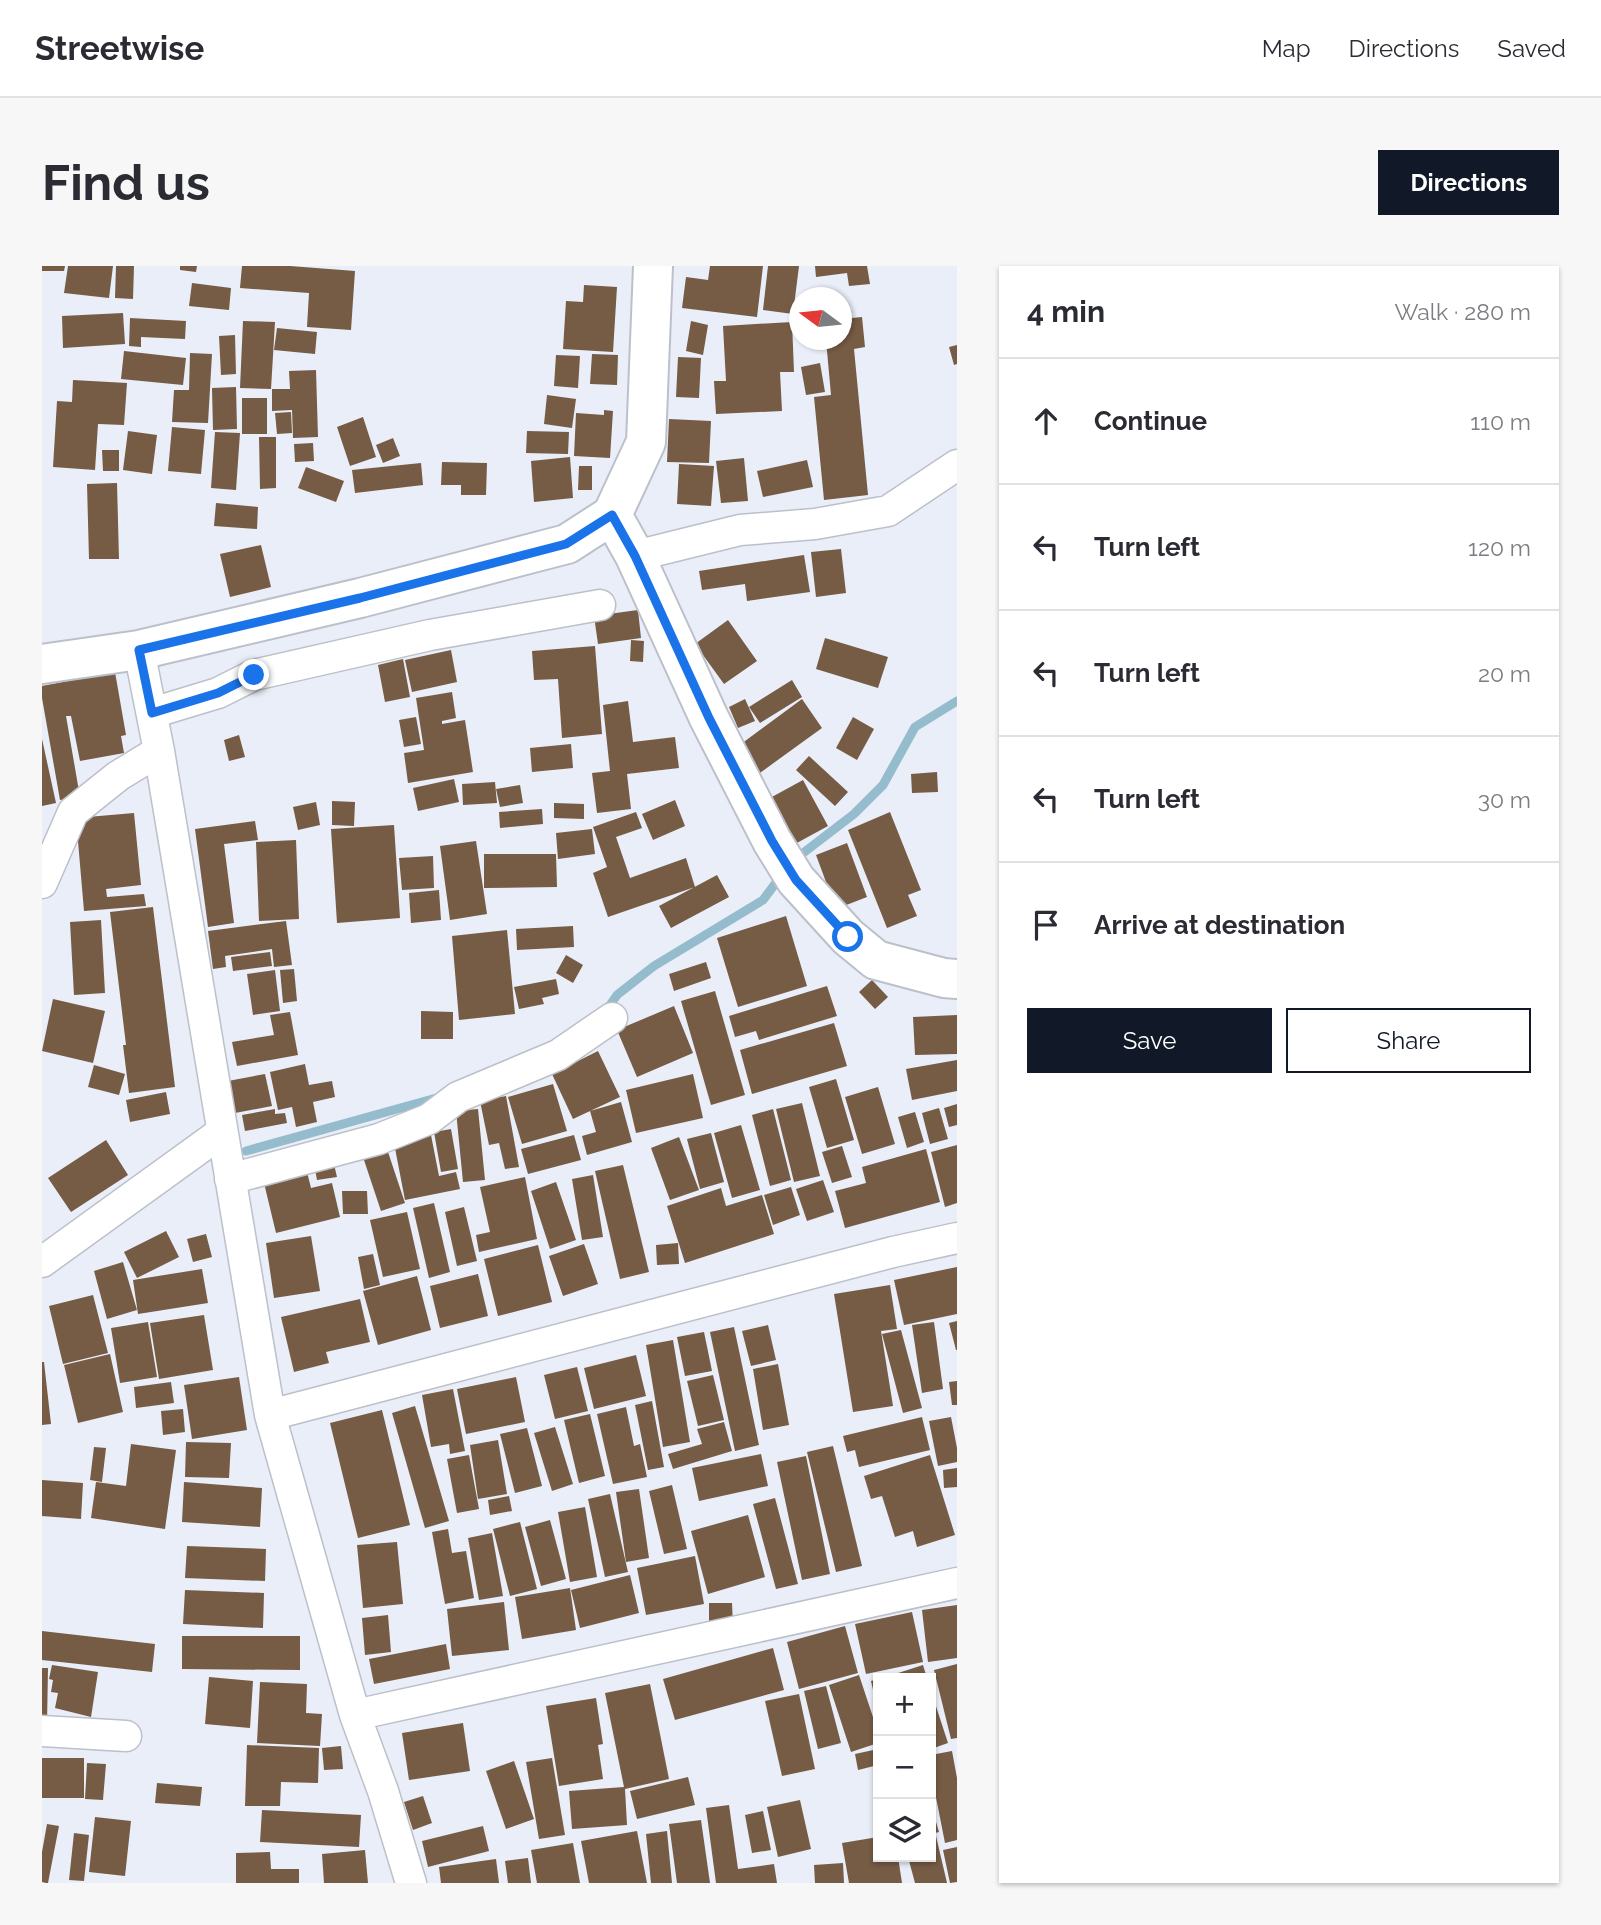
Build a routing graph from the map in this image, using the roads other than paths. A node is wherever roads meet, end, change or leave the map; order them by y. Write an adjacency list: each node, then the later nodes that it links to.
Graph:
1 (653, 266): 3 (street)
2 (957, 465): 4 (street)
3 (612, 515): 4 (street); 6 (street)
4 (635, 556): 11 (street)
5 (600, 605): 8 (street)
6 (139, 650): 7 (street); 8 (street)
7 (42, 664)
8 (152, 713): 9 (street)
9 (159, 751): 10 (street); 13 (street)
10 (42, 883)
11 (957, 979)
12 (612, 1018): 14 (street)
13 (222, 1132): 14 (street); 16 (street)
14 (230, 1179): 17 (street)
15 (957, 1238): 17 (street)
16 (42, 1262)
17 (270, 1415): 19 (street)
18 (957, 1583): 19 (street)
19 (355, 1715): 22 (street)
20 (42, 1731): 21 (street)
21 (126, 1736)
22 (411, 1883)

